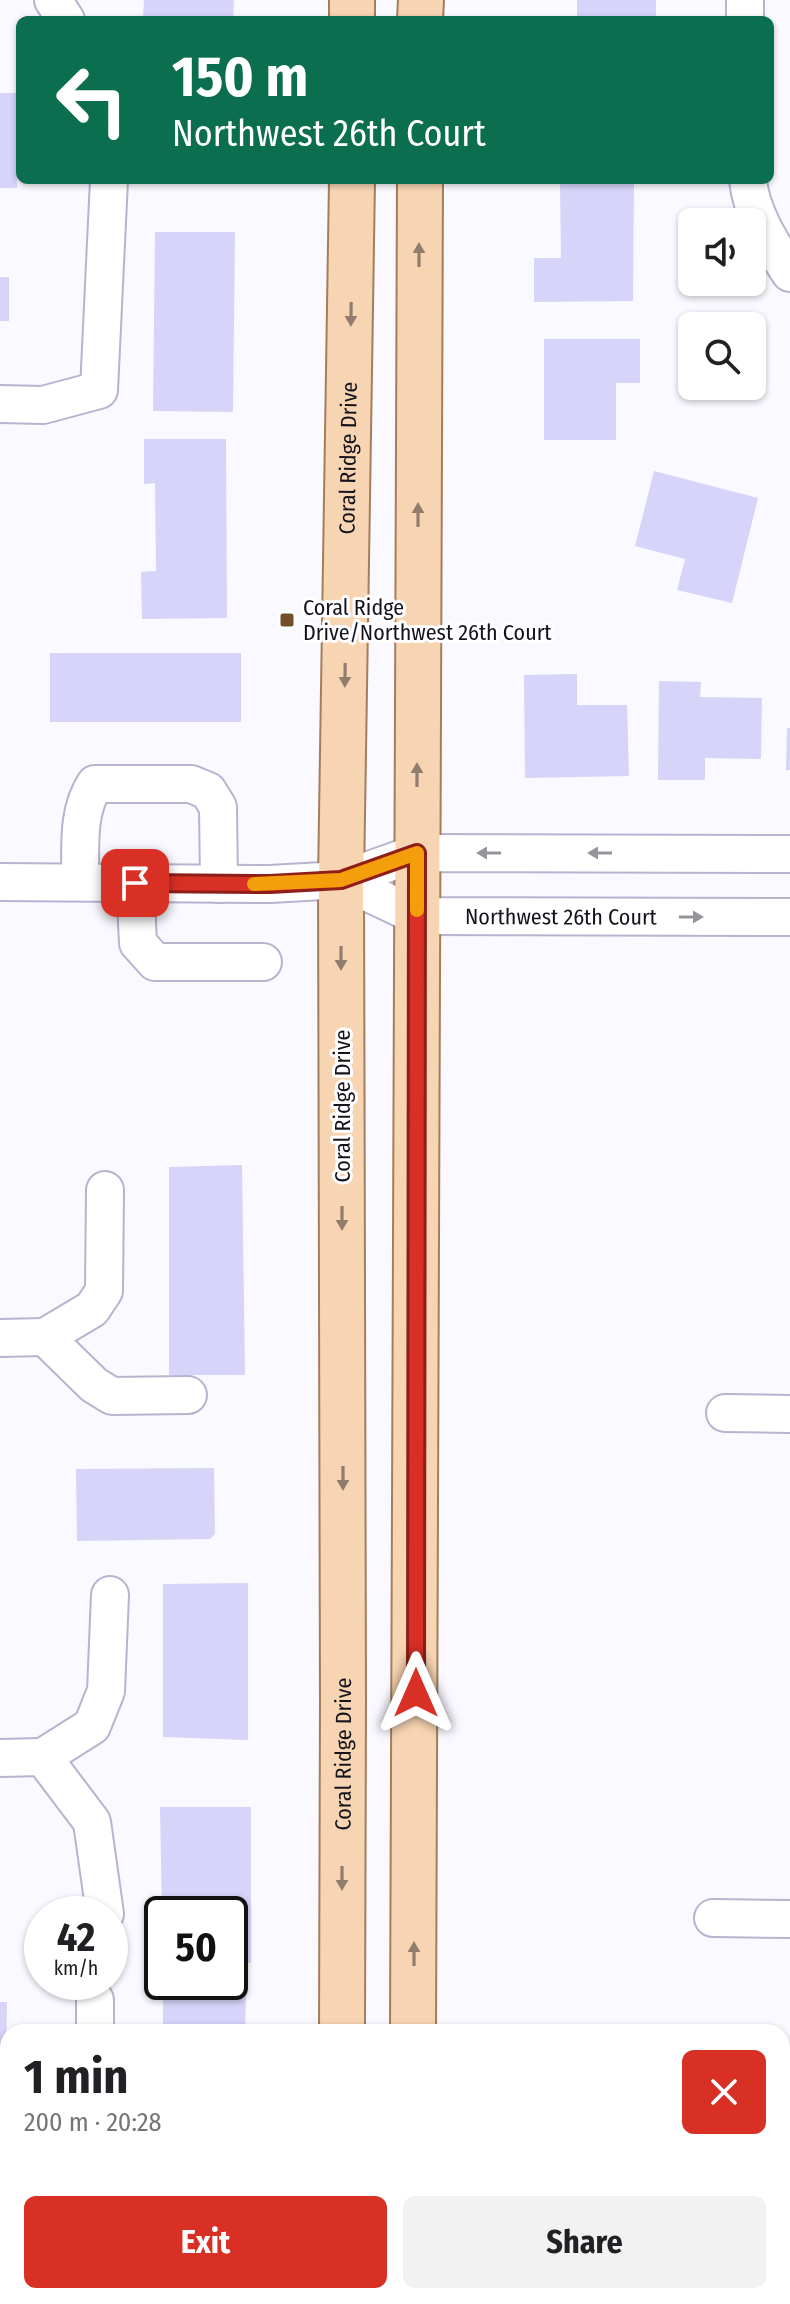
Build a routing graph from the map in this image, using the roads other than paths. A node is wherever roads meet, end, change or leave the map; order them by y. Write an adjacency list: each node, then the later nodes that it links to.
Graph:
1 (109, 184): 6 (street)
2 (352, 184): 9 (main road, Coral Ridge Drive, one-way to 9)
3 (420, 184): 7 (main road, one-way to 3)
4 (748, 184): 5 (street)
5 (790, 273)
6 (0, 404)
7 (417, 853): 8 (street, Northwest 26th Court, one-way to 7); 9 (street, Northwest 26th Court); 14 (main road)
8 (790, 854)
9 (341, 880): 13 (street, Northwest 26th Court); 14 (street, Northwest 26th Court); 29 (main road, Coral Ridge Drive, one-way to 29)
10 (0, 882): 11 (street, Northwest 26th Court)
11 (80, 882): 12 (street, Northwest 26th Court); 13 (street)
12 (135, 883): 13 (street, Northwest 26th Court); 16 (street)
13 (219, 884)
14 (417, 916): 15 (street, Northwest 26th Court, one-way to 15); 30 (main road, one-way to 14)
15 (790, 917)
16 (263, 962)
17 (105, 1190): 18 (street)
18 (45, 1337): 19 (street); 20 (street)
19 (0, 1338)
20 (188, 1395)
21 (725, 1413): 22 (street)
22 (790, 1414)
23 (110, 1595): 24 (street)
24 (43, 1757): 25 (street); 26 (street)
25 (0, 1758)
26 (102, 1896)
27 (713, 1918): 28 (street)
28 (790, 1919)
29 (342, 2024)
30 (413, 2024)

